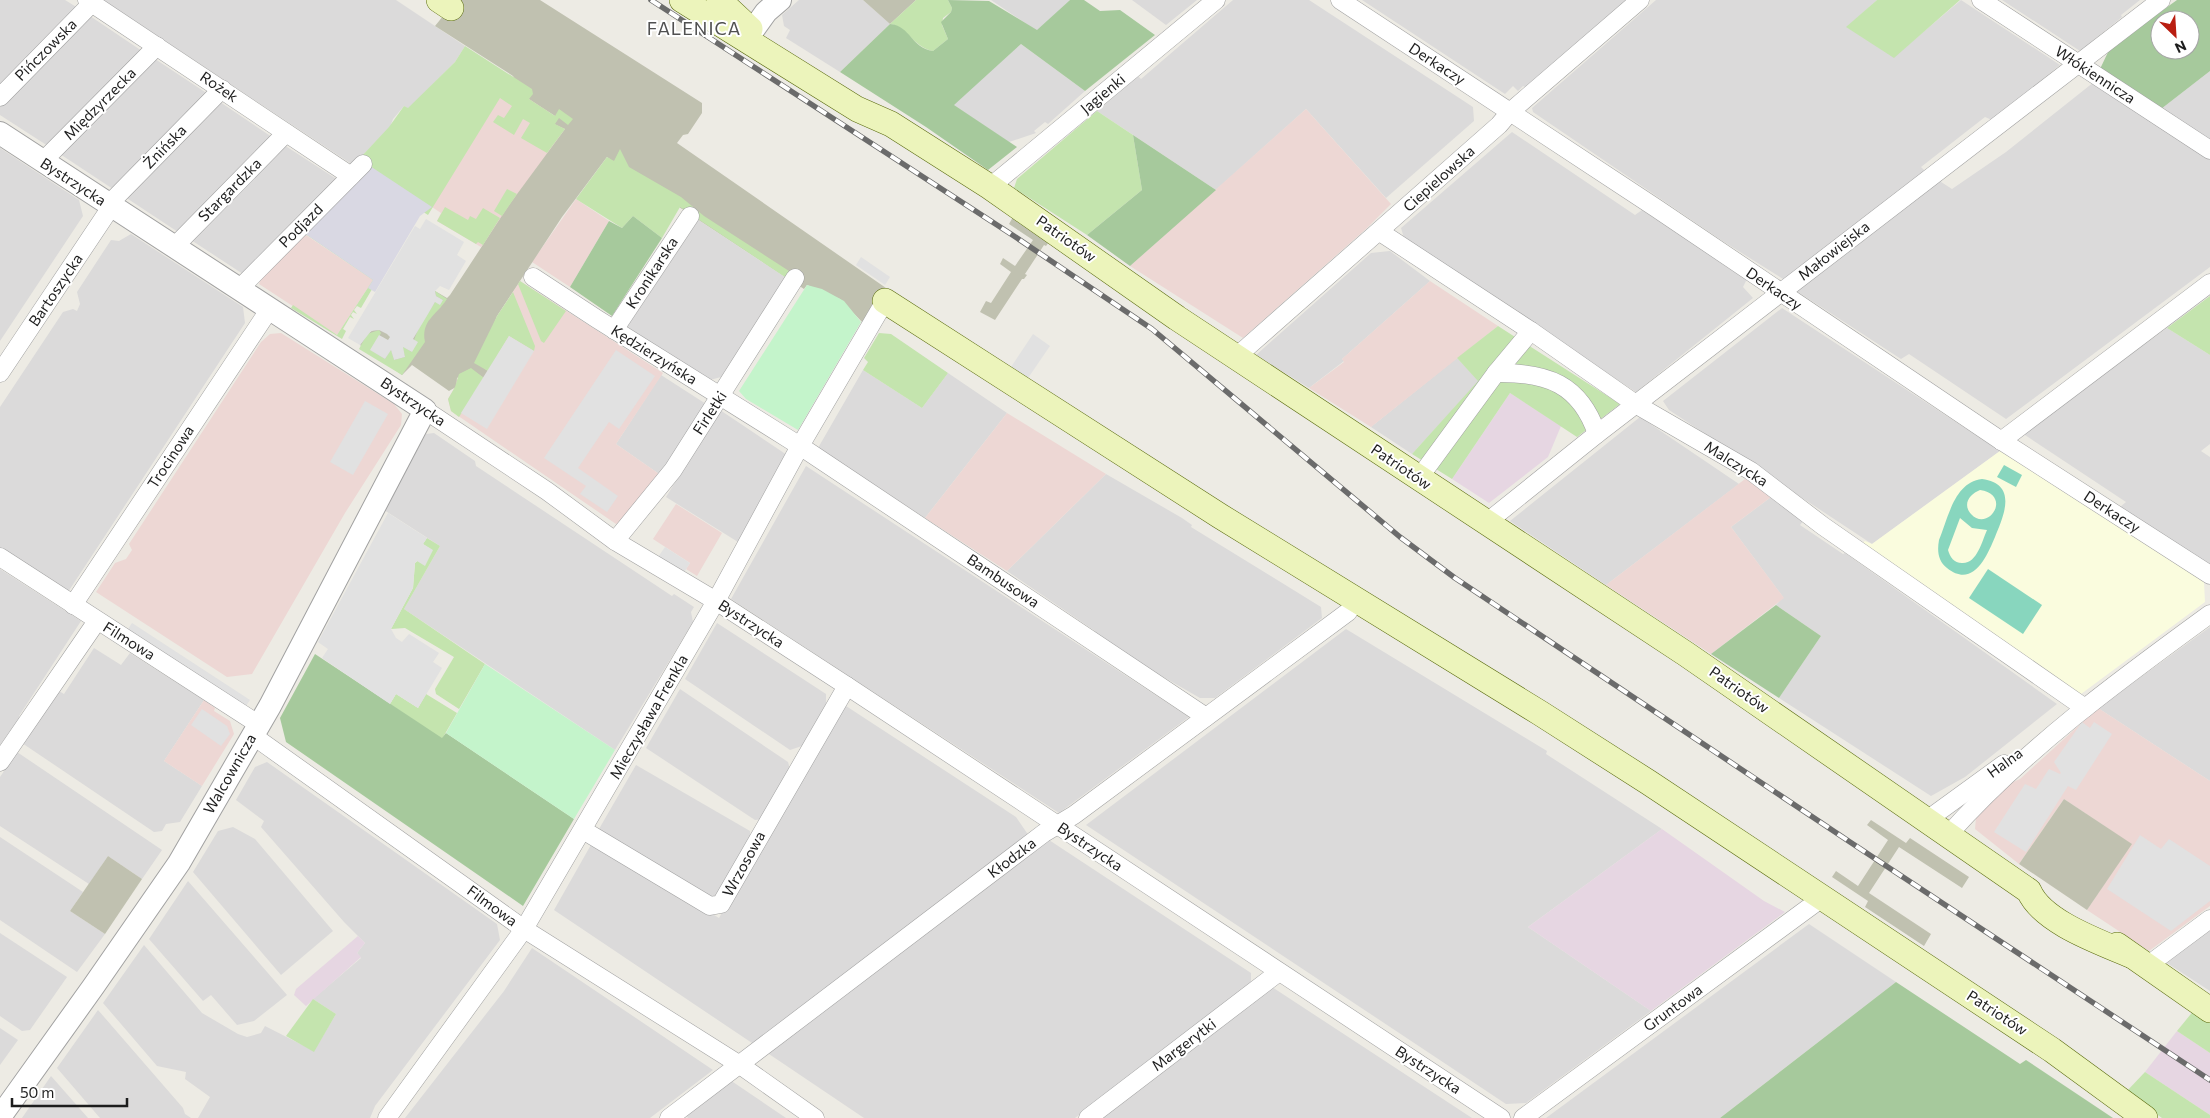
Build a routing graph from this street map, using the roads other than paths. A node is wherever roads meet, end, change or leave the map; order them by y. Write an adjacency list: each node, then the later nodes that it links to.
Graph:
1 (719, 0): 10 (main road, Patriotów)
2 (780, 0): 10 (street)
3 (1216, 0): 22 (street, Jagienki)
4 (1340, 0): 15 (street, Derkaczy)
5 (1640, 0): 15 (street, Ciepielowska)
6 (1981, 0): 12 (street, Włókiennicza)
7 (2161, 0): 12 (street, Małowiejska)
8 (684, 1): 10 (main road, Patriotów)
9 (90, 2): 11 (street, Rożek); 14 (street, Pińczowska)
10 (748, 35): 22 (main road, Patriotów)
11 (157, 46): 13 (street, Rożek); 19 (street, Międzyrzecka)
12 (2078, 64): 18 (street, Włókiennicza); 31 (street, Małowiejska)
13 (222, 89): 17 (street, Rożek); 23 (street, Żnińska)
14 (0, 96)
15 (1510, 112): 25 (street, Ciepielowska); 31 (street, Derkaczy)
16 (0, 133): 19 (street, Bystrzycka)
17 (286, 133): 21 (street, Rożek); 26 (street, Stargardzka)
18 (2210, 150)
19 (42, 162): 23 (street, Bystrzycka)
20 (363, 164): 21 (street, Podjazd)
21 (351, 176): 30 (street, Podjazd)
22 (990, 187): 36 (main road, Patriotów)
23 (110, 206): 26 (street, Bystrzycka); 37 (street, Bartoszycka)
24 (690, 216): 34 (street, Kronikarska)
25 (1380, 232): 35 (street, Malczycka); 36 (street, Ciepielowska)
26 (174, 247): 30 (street, Bystrzycka)
27 (533, 277): 34 (street, Kędzierzyńska)
28 (795, 278): 39 (street, Firletki)
29 (2210, 283): 43 (street)
30 (238, 289): 33 (street, Bystrzycka)
31 (1780, 293): 40 (street, Małowiejska); 43 (street, Derkaczy)
32 (885, 301): 44 (street, Mieczysława Frenkla); 50 (main road, Patriotów)
33 (269, 310): 41 (street, Bystrzycka); 52 (street, Trocinowa)
34 (614, 330): 39 (street, Kędzierzyńska)
35 (1530, 331): 38 (street); 40 (street, Malczycka)
36 (1236, 357): 45 (main road, Patriotów)
37 (0, 373)
38 (1496, 374): 42 (street); 45 (street)
39 (720, 396): 44 (street, Kędzierzyńska); 47 (street, Firletki)
40 (1637, 404): 42 (street, Małowiejska); 56 (street, Malczycka)
41 (425, 410): 47 (street, Bystrzycka); 58 (street, Walcownicza)
42 (1597, 434): 46 (street, Małowiejska)
43 (2001, 440): 49 (street, Derkaczy)
44 (800, 446): 51 (street, Mieczysława Frenkla); 57 (street, Bambusowa)
45 (1419, 478): 46 (main road, Patriotów)
46 (1486, 523): 60 (main road, Patriotów)
47 (615, 541): 51 (street, Bystrzycka)
48 (0, 557): 52 (street, Filmowa)
49 (2210, 575)
50 (1356, 600): 57 (street, Kłodzka); 64 (main road, Patriotów)
51 (716, 601): 55 (street, Bystrzycka); 62 (street, Mieczysława Frenkla)
52 (73, 605): 54 (street, Filmowa)
53 (2210, 614): 56 (street, Halna)
54 (97, 621): 58 (street, Filmowa); 59 (street)
55 (847, 686): 61 (street, Bystrzycka); 62 (street, Wrzosowa)
56 (2085, 708): 60 (street, Halna); 63 (street, Halna)
57 (1206, 717): 61 (street, Kłodzka)
58 (255, 730): 66 (street, Filmowa); 71 (street, Walcownicza)
59 (0, 762)
60 (1928, 820): 63 (main road, Patriotów)
61 (1057, 825): 68 (street, Bystrzycka); 70 (street, Kłodzka)
62 (583, 830): 66 (street, Mieczysława Frenkla)
63 (1949, 834): 67 (main road, Patriotów)
64 (1822, 898): 77 (street, Gruntowa); 78 (main road, Patriotów)
65 (2210, 919): 67 (street)
66 (524, 929): 70 (street, Filmowa); 72 (street, Mieczysława Frenkla)
67 (2138, 961): 69 (main road, Patriotów)
68 (1279, 972): 75 (street, Margerytki); 76 (street, Bystrzycka)
69 (2210, 1010)
70 (740, 1065): 73 (street, Kłodzka); 74 (street, Filmowa)
71 (0, 1117)
72 (387, 1118)
73 (669, 1118)
74 (815, 1118)
75 (1088, 1118)
76 (1501, 1118)
77 (1523, 1118)
78 (2145, 1118)

